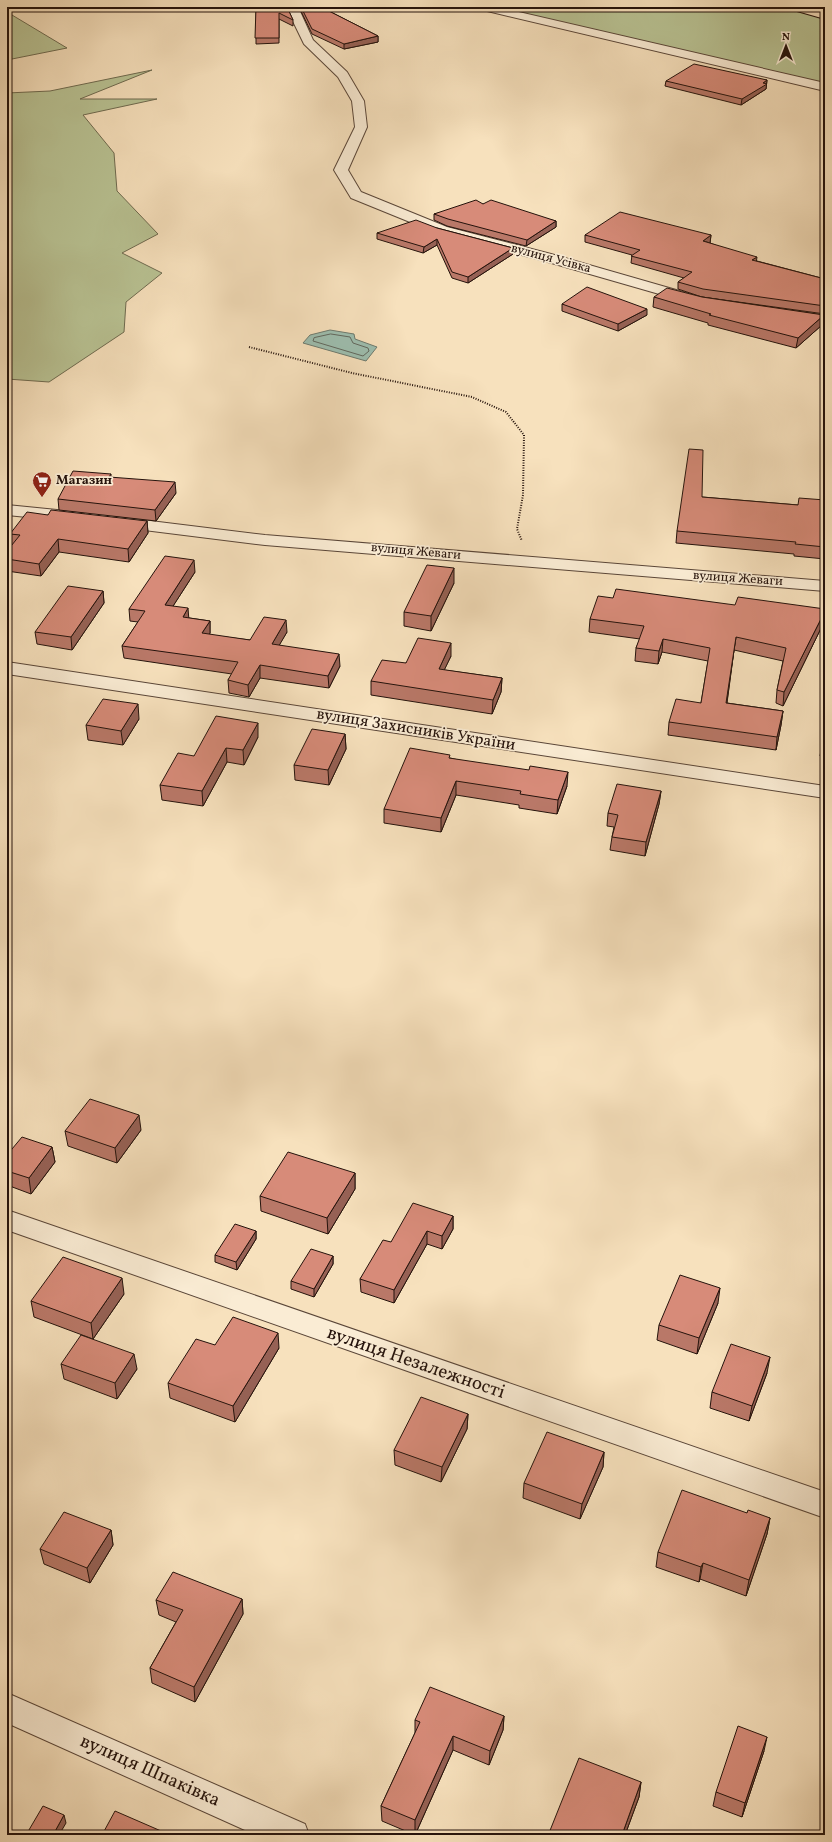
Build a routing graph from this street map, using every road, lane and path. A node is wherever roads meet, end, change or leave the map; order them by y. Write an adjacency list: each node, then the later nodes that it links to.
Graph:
1 (292, 7): 6 (street, вулиця Усівка)
2 (483, 7): 5 (street)
3 (794, 7): 4 (main road)
4 (825, 16)
5 (825, 87)
6 (708, 303)
7 (249, 347): 9 (path)
8 (7, 510): 9 (street, вулиця Жеваги)
9 (531, 562): 10 (street, вулиця Жеваги)
10 (825, 586)
11 (7, 668): 12 (street, вулиця Захисників України)
12 (825, 792)
13 (7, 1220): 14 (street, вулиця Незалежності)
14 (825, 1505)
15 (7, 1708): 16 (street, вулиця Шпаківка)
16 (292, 1835)

